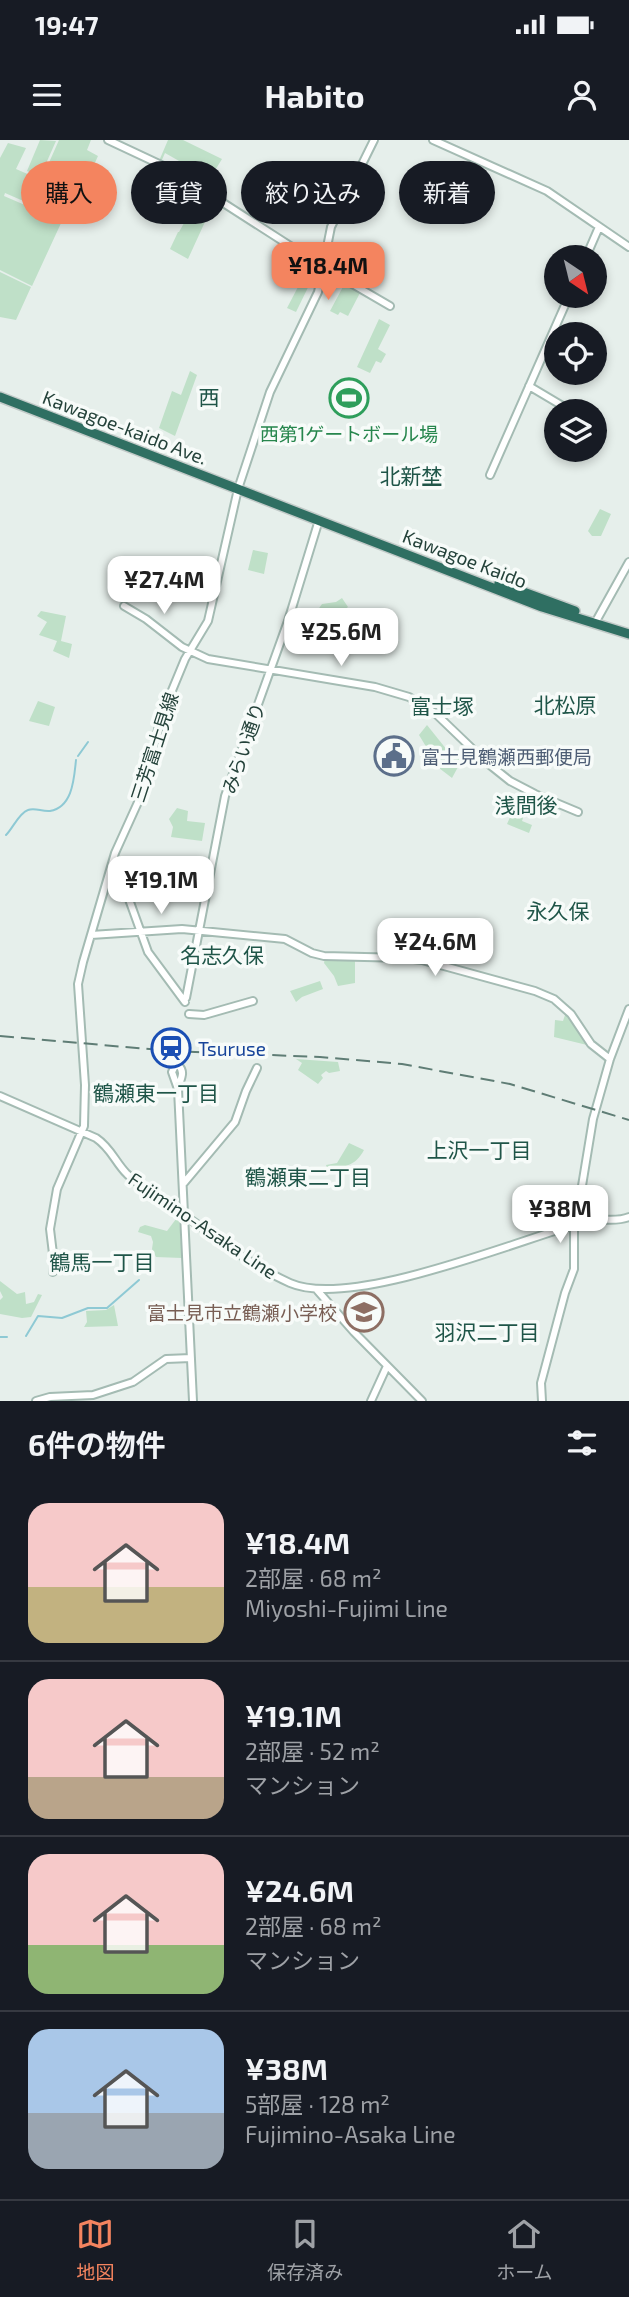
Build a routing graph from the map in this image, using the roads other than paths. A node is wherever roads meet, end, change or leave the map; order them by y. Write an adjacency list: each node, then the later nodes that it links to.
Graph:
1 (108, 140): 7 (street)
2 (374, 140): 7 (street, 三芳富士見線)
3 (433, 140): 4 (street)
4 (599, 227): 5 (street); 6 (street)
5 (591, 245)
6 (629, 247)
7 (323, 267): 8 (street); 14 (street, 三芳富士見線)
8 (390, 306)
9 (564, 308): 10 (street)
10 (529, 386): 12 (street); 13 (street)
11 (0, 397): 14 (highway, Kawagoe-kaido Ave.)
12 (551, 399)
13 (490, 475)
14 (238, 489): 15 (highway, Kawagoe Kaido); 21 (street, 三芳富士見線)
15 (290, 509): 16 (highway, Kawagoe Kaido); 19 (highway, Kawagoe Kaido)
16 (319, 520): 19 (highway, Kawagoe Kaido); 22 (street, みらい通り)
17 (629, 562): 19 (street)
18 (124, 606): 21 (street)
19 (596, 621): 20 (highway, Kawagoe Kaido)
20 (629, 632)
21 (190, 652): 22 (street); 24 (street, 三芳富士見線)
22 (271, 670): 23 (street); 26 (street, みらい通り)
23 (578, 812)
24 (113, 861): 25 (street); 27 (street, 三芳富士見線)
25 (139, 931): 26 (street); 26 (street, みらい通り); 27 (street)
26 (200, 931): 31 (street)
27 (91, 935): 35 (street, 三芳富士見線)
28 (253, 1001): 30 (street)
29 (629, 1009): 31 (street)
30 (189, 1014)
31 (610, 1059): 39 (street)
32 (257, 1068): 36 (street)
33 (178, 1089): 36 (street)
34 (0, 1096): 35 (street, Fujimino-Asaka Line)
35 (83, 1133): 37 (street, Fujimino-Asaka Line); 40 (street)
36 (183, 1184): 37 (street)
37 (184, 1215): 41 (street, Fujimino-Asaka Line); 42 (street)
38 (629, 1217): 39 (street, Fujimino-Asaka Line)
39 (574, 1226): 41 (street, Fujimino-Asaka Line); 48 (street)
40 (53, 1272)
41 (317, 1290): 43 (street)
42 (191, 1358): 44 (street); 45 (street)
43 (387, 1366): 46 (street); 47 (street)
44 (36, 1401)
45 (193, 1401)
46 (371, 1401)
47 (422, 1401)
48 (542, 1401)

